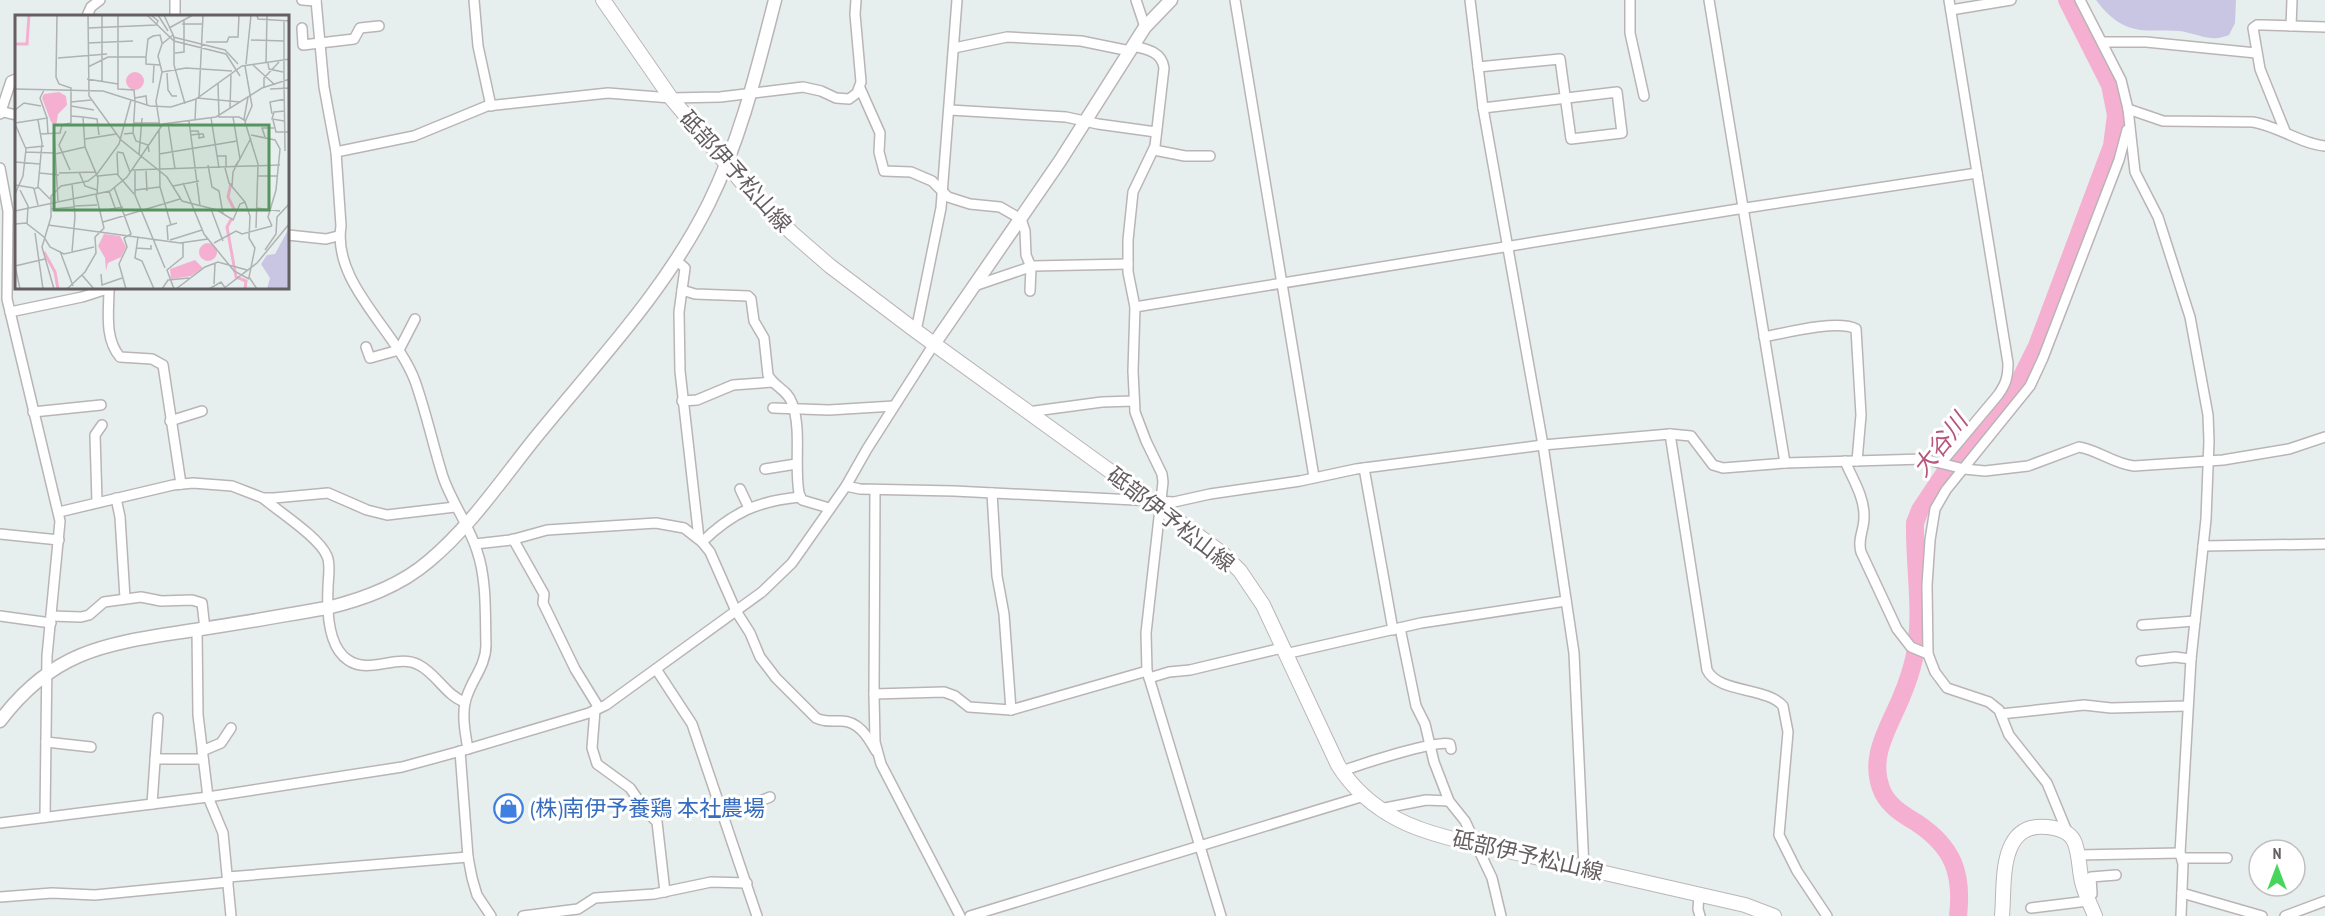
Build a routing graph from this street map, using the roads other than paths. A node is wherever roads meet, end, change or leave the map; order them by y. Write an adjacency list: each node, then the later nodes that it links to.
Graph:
1 (100, 0): 19 (street)
2 (302, 0): 3 (street)
3 (316, 0): 26 (street)
4 (474, 0): 38 (street)
5 (603, 0): 36 (main road, 砥部伊予松山線)
6 (774, 0): 34 (street)
7 (856, 0): 32 (street)
8 (957, 0): 27 (street)
9 (1136, 0): 22 (street)
10 (1171, 0): 22 (street)
11 (1235, 0): 65 (street)
12 (1470, 0): 30 (street)
13 (1630, 0): 35 (street)
14 (1709, 0): 56 (street)
15 (2011, 0): 18 (street)
16 (2080, 0): 25 (street)
17 (2292, 0): 21 (street)
18 (1950, 5): 54 (street)
19 (87, 15)
20 (379, 26): 26 (street)
21 (2291, 26): 23 (street); 29 (street)
22 (1145, 27): 28 (street)
23 (2325, 27)
24 (302, 28): 26 (street)
25 (2103, 42): 29 (street); 40 (street)
26 (319, 43): 50 (street)
27 (954, 48): 28 (street); 41 (street)
28 (1131, 48): 44 (street); 47 (street)
29 (2256, 53): 46 (street)
30 (1478, 67): 37 (street); 39 (street)
31 (15, 79): 33 (street)
32 (860, 88): 34 (street); 55 (street)
33 (3, 89): 42 (street)
34 (751, 94): 36 (street); 52 (street)
35 (1644, 96)
36 (671, 98): 38 (street); 52 (main road, 砥部伊予松山線)
37 (1565, 98): 37 (street); 39 (street)
38 (490, 106): 50 (street)
39 (1483, 108): 61 (street)
40 (2128, 109): 45 (street); 46 (street)
41 (950, 110): 44 (street); 55 (street)
42 (0, 112): 43 (street)
43 (15, 115)
44 (1084, 121): 47 (street); 58 (street)
45 (2129, 125): 97 (street); 103 (street)
46 (2285, 131): 48 (street)
47 (1156, 132): 49 (street)
48 (2325, 146)
49 (1154, 150): 51 (street); 63 (street)
50 (336, 152): 60 (street)
51 (1210, 156)
52 (726, 165): 62 (street); 75 (main road, 砥部伊予松山線)
53 (0, 168): 57 (street)
54 (1977, 172): 56 (street); 98 (street)
55 (942, 193): 58 (street); 75 (street)
56 (1742, 208): 61 (street); 76 (street)
57 (4, 217): 71 (street)
58 (1021, 219): 64 (street); 66 (street)
59 (290, 235): 60 (street)
60 (338, 236): 79 (street)
61 (1509, 247): 65 (street); 94 (street)
62 (676, 260): 69 (street); 119 (street)
63 (1128, 264): 64 (street); 72 (street)
64 (1031, 267): 66 (street); 70 (street)
65 (1280, 282): 72 (street); 104 (street)
66 (977, 285): 77 (street)
67 (104, 290): 73 (street)
68 (110, 290): 90 (street)
69 (682, 290): 80 (street); 81 (street)
70 (1030, 291)
71 (4, 299): 73 (street)
72 (1135, 307): 82 (street)
73 (10, 312): 88 (street)
74 (415, 318): 79 (street)
75 (916, 331): 77 (main road, 砥部伊予松山線)
76 (1764, 337): 96 (street); 99 (street)
77 (934, 344): 84 (street); 89 (main road, 砥部伊予松山線)
78 (366, 347): 79 (street)
79 (399, 350): 115 (street)
80 (773, 382): 81 (street); 86 (street)
81 (682, 401): 123 (street)
82 (1134, 401): 89 (street); 114 (street)
83 (101, 405): 88 (street)
84 (894, 406): 86 (street); 106 (street)
85 (773, 408): 86 (street)
86 (793, 409): 100 (street)
87 (202, 411): 90 (street)
88 (33, 412): 118 (street)
89 (1032, 415): 114 (main road, 砥部伊予松山線)
90 (170, 421): 105 (street)
91 (102, 425): 113 (street)
92 (1670, 434): 94 (street); 99 (street); 199 (street)
93 (2325, 437): 97 (street)
94 (1543, 445): 101 (street); 128 (street)
95 (1845, 461): 96 (street); 99 (street); 138 (street)
96 (1857, 461): 98 (street)
97 (2207, 461): 103 (street); 126 (street)
98 (1942, 462): 103 (street)
99 (1785, 463)
100 (796, 464): 102 (street); 110 (street)
101 (1364, 468): 104 (street); 136 (street)
102 (765, 469)
103 (1964, 469): 138 (street)
104 (1314, 477): 114 (street)
105 (181, 484): 111 (street); 112 (street)
106 (846, 486): 108 (street); 117 (street)
107 (740, 489): 116 (street)
108 (875, 490): 109 (street); 144 (street)
109 (992, 493): 114 (street); 148 (street)
110 (800, 497): 116 (street); 117 (street)
111 (116, 498): 113 (street); 127 (street)
112 (262, 498): 115 (street); 129 (street)
113 (97, 502): 118 (street)
114 (1157, 503): 137 (main road, 砥部伊予松山線); 143 (street)
115 (455, 507): 119 (street)
116 (749, 508): 123 (street)
117 (830, 508): 130 (street)
118 (59, 513): 122 (street)
119 (465, 524): 124 (street); 129 (street)
120 (0, 534): 122 (street)
121 (513, 539): 123 (street); 124 (street); 147 (street)
122 (59, 540): 132 (street)
123 (701, 540): 130 (street)
124 (475, 544): 145 (street)
125 (2325, 544): 126 (street)
126 (2203, 546): 133 (street)
127 (125, 598): 132 (street); 135 (street)
128 (1566, 602): 136 (street); 178 (street)
129 (327, 608): 135 (street); 145 (street)
130 (736, 611): 141 (street); 158 (street)
131 (0, 616): 132 (street)
132 (51, 619): 142 (street)
133 (2195, 621): 134 (street); 139 (street)
134 (2142, 625)
135 (201, 629): 142 (street); 159 (street)
136 (1397, 629): 137 (street); 154 (street)
137 (1284, 651): 143 (street); 161 (main road, 砥部伊予松山線)
138 (1920, 651): 149 (street)
139 (2191, 659): 140 (street); 146 (street)
140 (2141, 661)
141 (656, 669): 147 (street); 168 (street)
142 (47, 673): 151 (street); 153 (street)
143 (1148, 674): 148 (street); 173 (street)
144 (874, 694): 148 (street); 158 (street)
145 (465, 702): 157 (street)
146 (2187, 706): 149 (street); 175 (street)
147 (597, 709): 157 (street); 182 (street)
148 (1011, 710)
149 (2001, 714): 171 (street)
150 (158, 718): 160 (street)
151 (0, 721)
152 (231, 728): 159 (street)
153 (46, 742): 155 (street); 169 (street)
154 (1430, 746): 156 (street); 161 (street); 165 (street)
155 (91, 747)
156 (1452, 749)
157 (464, 750): 163 (street); 176 (street)
158 (876, 751): 193 (street)
159 (203, 755): 160 (street); 163 (street)
160 (155, 759): 166 (street)
161 (1342, 771): 162 (main road, 砥部伊予松山線)
162 (1364, 796): 167 (main road, 砥部伊予松山線); 173 (street)
163 (208, 797): 166 (street); 180 (street)
164 (770, 797): 168 (street)
165 (1449, 801): 167 (street); 172 (street)
166 (152, 804): 169 (street)
167 (1380, 809): 172 (main road, 砥部伊予松山線)
168 (724, 816): 181 (street)
169 (45, 818): 170 (street)
170 (0, 822)
171 (2068, 834): 174 (main road); 200 (main road)
172 (1475, 843): 178 (main road, 砥部伊予松山線); 196 (street)
173 (1200, 847): 194 (street); 195 (street)
174 (2078, 855): 175 (street); 186 (main road)
175 (2181, 856): 177 (street); 184 (street)
176 (468, 857): 180 (street); 190 (street)
177 (2227, 858)
178 (1584, 868): 183 (main road, 砥部伊予松山線)
179 (2116, 875): 186 (street)
180 (228, 879): 185 (street); 189 (street)
181 (747, 883): 182 (street); 192 (street)
182 (665, 892): 191 (street)
183 (1699, 894): 197 (street); 198 (main road, 砥部伊予松山線)
184 (2182, 894): 202 (street); 203 (street)
185 (0, 897)
186 (2087, 899): 188 (street); 201 (main road)
187 (2325, 901): 204 (street)
188 (2031, 908)
189 (231, 916)
190 (491, 916)
191 (523, 916)
192 (757, 916)
193 (960, 916)
194 (970, 916)
195 (1221, 916)
196 (1501, 916)
197 (1700, 916)
198 (1774, 916)
199 (1827, 916)
200 (2002, 916)
201 (2095, 916)
202 (2181, 916)
203 (2262, 916)
204 (2285, 916)

